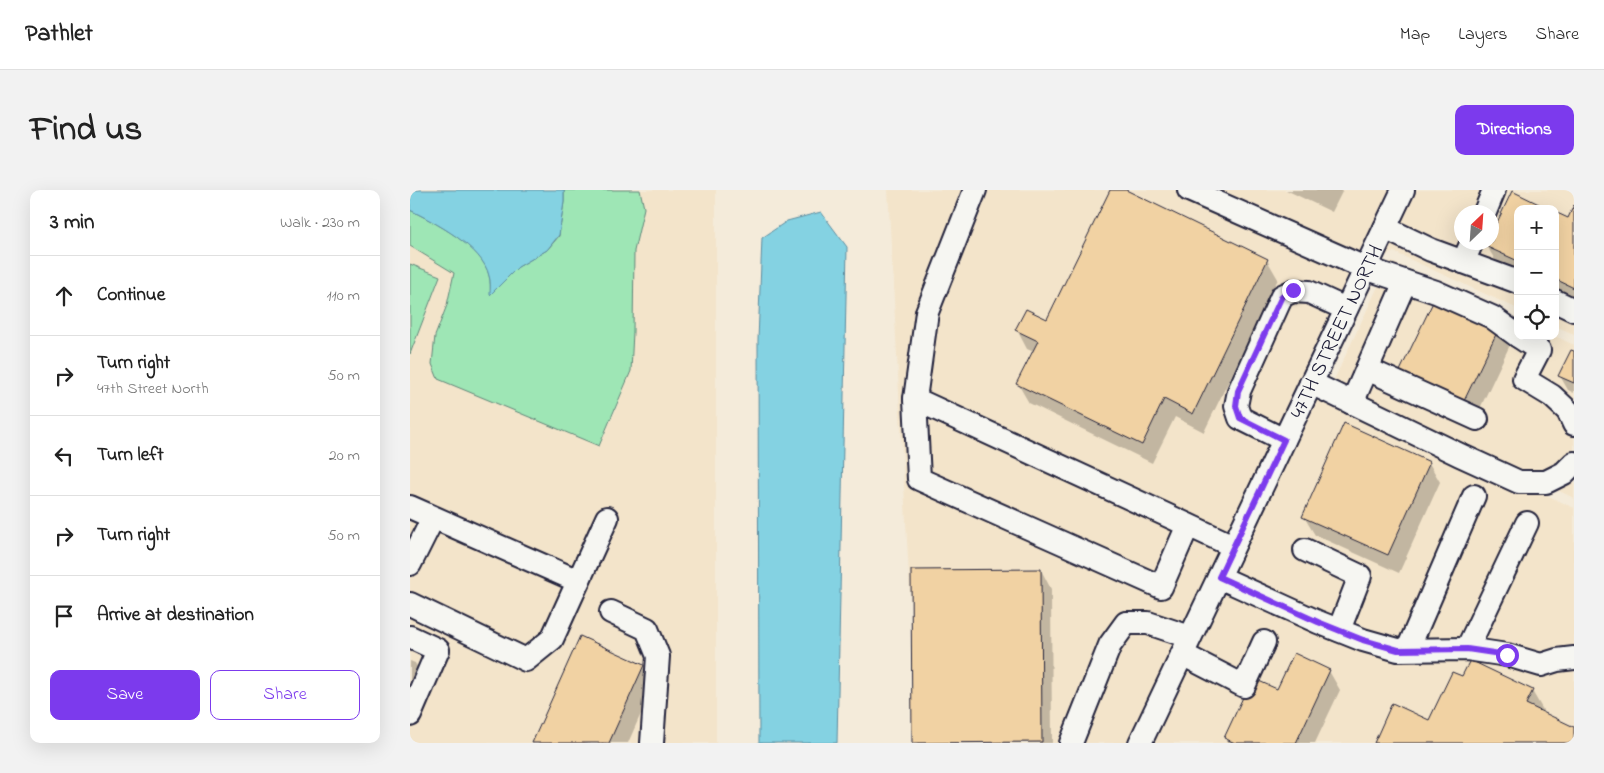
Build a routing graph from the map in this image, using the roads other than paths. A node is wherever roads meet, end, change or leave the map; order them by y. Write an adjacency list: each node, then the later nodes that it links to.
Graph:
1 (976, 190): 18 (street)
2 (1188, 190): 8 (street)
3 (1403, 190): 6 (street, 47TH STREET NORTH)
4 (1494, 190): 5 (street)
5 (1488, 205)
6 (1384, 228): 7 (street); 8 (street, 47TH STREET NORTH)
7 (1467, 252): 9 (street)
8 (1365, 268): 10 (street); 12 (street, 47TH STREET NORTH)
9 (1514, 280)
10 (1406, 282): 14 (street); 16 (street)
11 (1559, 303): 13 (street)
12 (1346, 309): 17 (street, 47TH STREET NORTH); 22 (street)
13 (1574, 310)
14 (1514, 333)
15 (1524, 340): 21 (street)
16 (1367, 369): 19 (street); 20 (street)
17 (1311, 383): 19 (street); 22 (street, 47TH STREET NORTH)
18 (915, 398): 29 (street); 29 (street)
19 (1352, 403): 23 (street)
20 (1477, 418)
21 (1574, 424)
22 (1284, 440): 30 (street, 47TH STREET NORTH)
23 (1574, 463)
24 (1474, 496): 41 (street)
25 (410, 507): 26 (street)
26 (433, 518): 32 (street); 34 (street)
27 (607, 518): 34 (street)
28 (1527, 523): 42 (street)
29 (1188, 525): 30 (street)
30 (1233, 546): 33 (street, 47TH STREET NORTH)
31 (1305, 550): 37 (street)
32 (410, 564)
33 (1219, 577): 37 (street); 40 (street, 47TH STREET NORTH)
34 (578, 581): 35 (street)
35 (410, 604)
36 (611, 612): 46 (street)
37 (1339, 630): 41 (street)
38 (410, 637): 44 (street)
39 (1264, 642): 40 (street)
40 (1186, 645): 45 (street, 47TH STREET NORTH); 47 (street)
41 (1408, 649): 42 (street)
42 (1467, 649): 43 (street)
43 (1574, 658)
44 (410, 715)
45 (1143, 742)
46 (652, 743)
47 (1071, 743)

